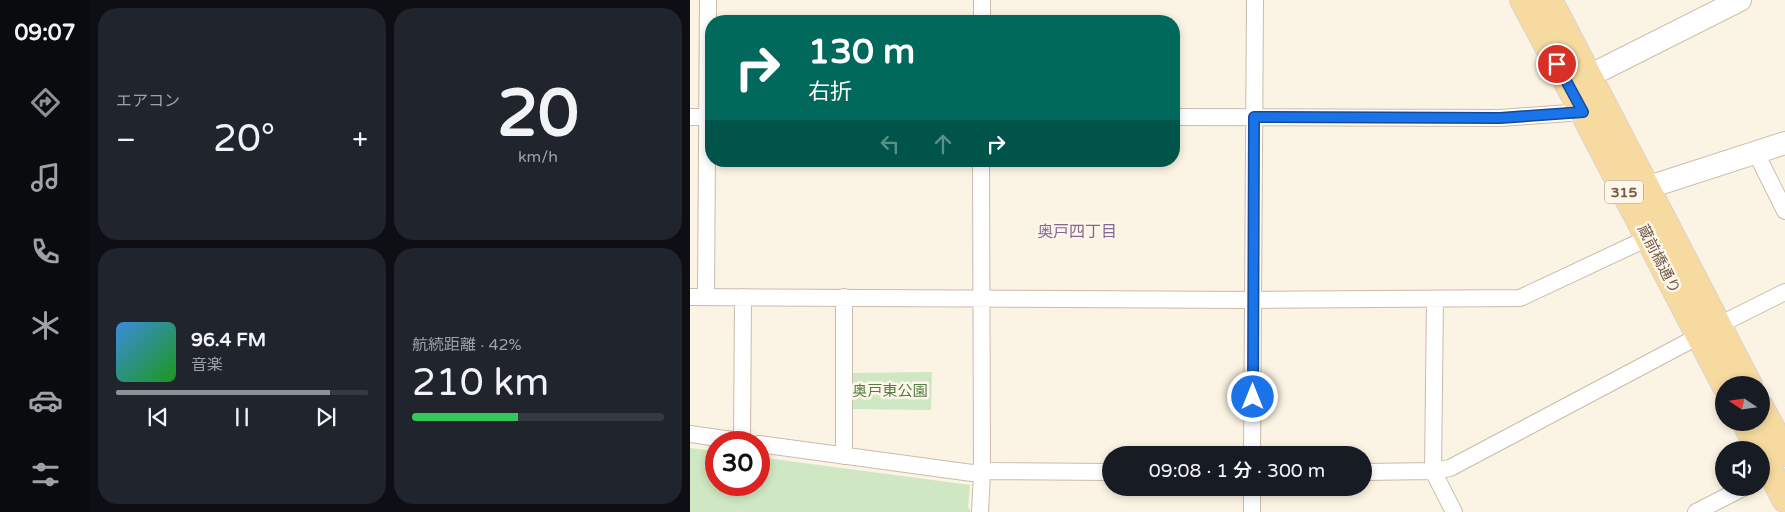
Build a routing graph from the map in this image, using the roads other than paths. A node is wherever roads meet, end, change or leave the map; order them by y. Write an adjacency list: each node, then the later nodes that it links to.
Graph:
1 (708, 0): 7 (street)
2 (982, 0): 8 (street)
3 (1255, 0): 14 (street)
4 (1522, 0): 10 (main road, 蔵前橋通り / 315)
5 (1549, 0): 9 (main road, 蔵前橋通り / 315)
6 (1740, 0): 9 (street)
7 (708, 15)
8 (982, 15)
9 (1589, 76): 19 (main road, 蔵前橋通り / 315)
10 (1583, 112): 14 (street); 21 (main road, 蔵前橋通り / 315)
11 (690, 117): 12 (street)
12 (705, 117)
13 (1180, 117): 14 (street)
14 (1254, 117): 28 (street)
15 (1785, 143): 16 (street)
16 (1756, 153): 19 (street); 20 (street)
17 (706, 167): 23 (street)
18 (981, 167): 26 (street)
19 (1646, 188): 29 (main road, 蔵前橋通り / 315)
20 (1785, 211)
21 (1648, 238): 27 (street); 29 (main road, 蔵前橋通り / 315)
22 (1785, 292): 29 (street)
23 (698, 297): 24 (street)
24 (744, 297): 25 (street); 32 (street)
25 (844, 298): 26 (street); 37 (street)
26 (981, 298): 28 (street); 40 (street)
27 (1435, 299): 28 (street); 39 (street)
28 (1253, 300): 36 (street)
29 (1708, 331): 30 (main road, 蔵前橋通り / 315); 31 (main road, 蔵前橋通り / 315); 39 (street)
30 (1722, 376)
31 (1742, 376)
32 (742, 431)
33 (690, 434): 34 (street)
34 (705, 436)
35 (770, 446): 37 (street)
36 (1252, 446)
37 (844, 456): 40 (street)
38 (1770, 462): 45 (main road)
39 (1434, 471): 42 (street); 48 (street)
40 (982, 472): 41 (street); 46 (street)
41 (1102, 472)
42 (1372, 472)
43 (1252, 496): 47 (street)
44 (1727, 496): 49 (street)
45 (1785, 499)
46 (980, 512)
47 (1252, 512)
48 (1454, 512)
49 (1696, 512)

